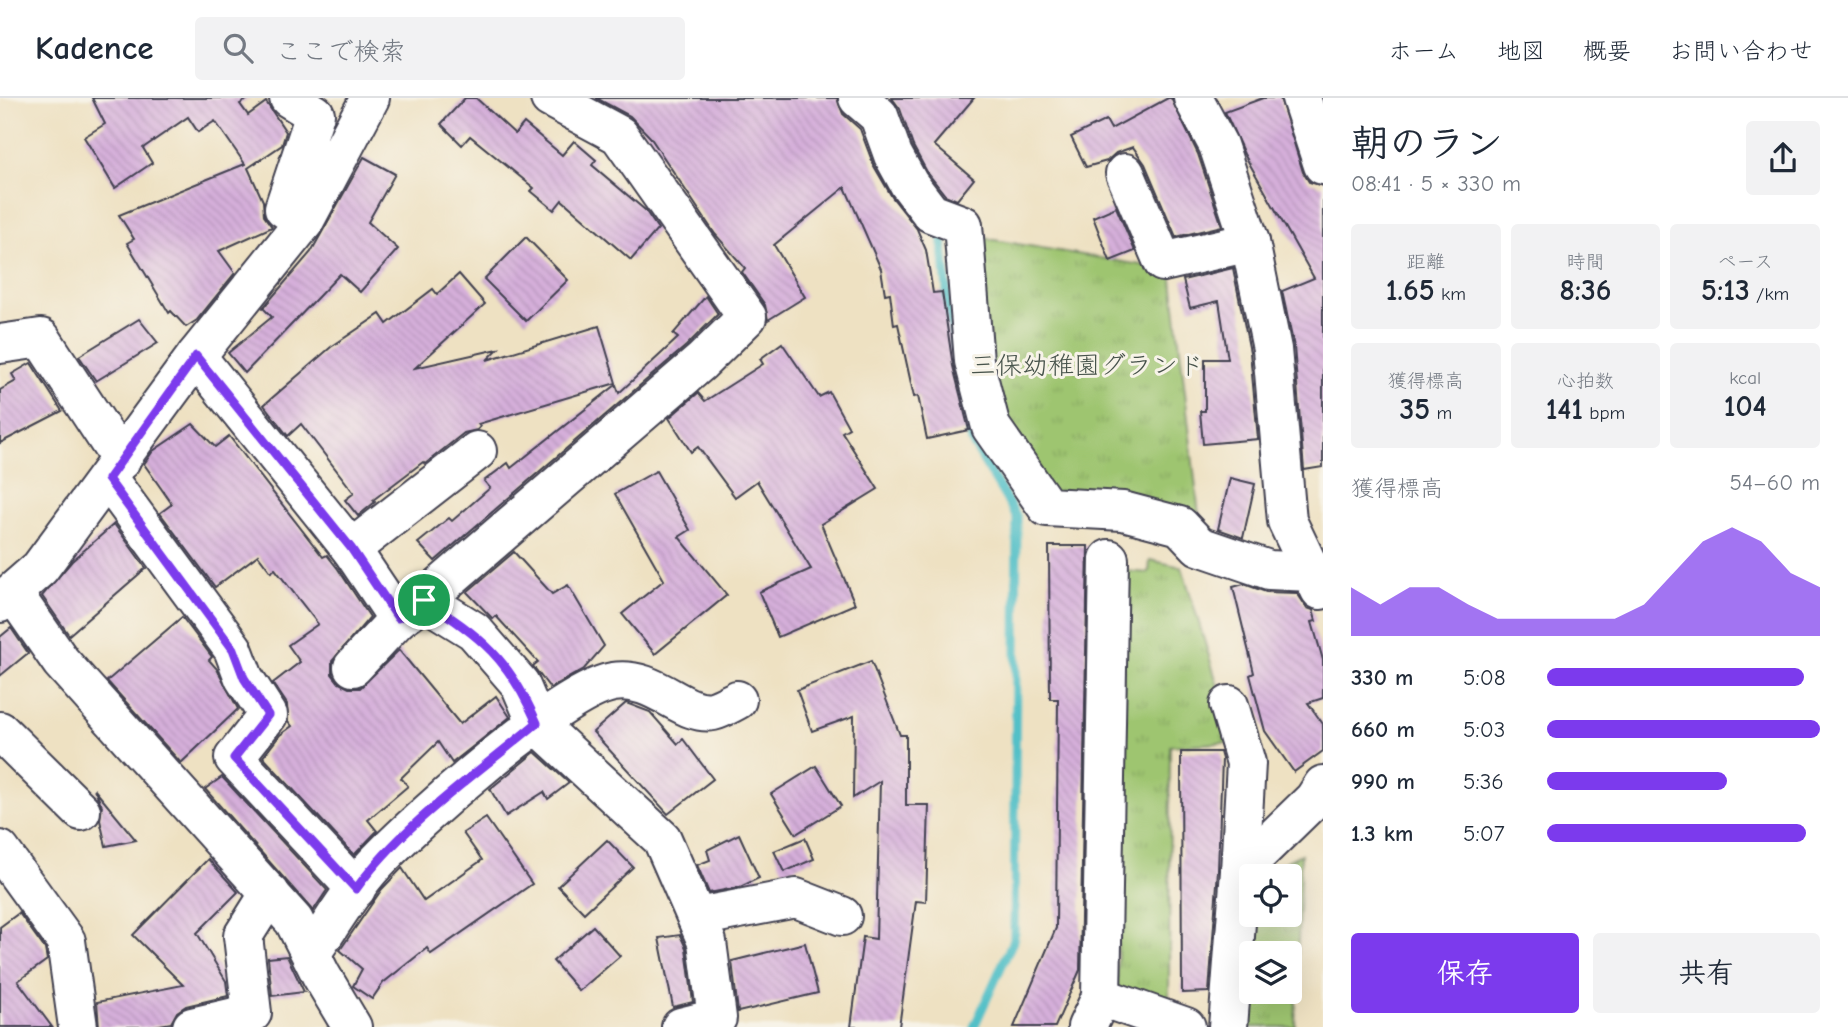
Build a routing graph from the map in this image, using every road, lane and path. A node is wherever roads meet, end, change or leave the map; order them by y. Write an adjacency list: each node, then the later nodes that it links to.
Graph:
1 (289, 98): 9 (street)
2 (370, 98): 9 (street)
3 (550, 98): 19 (street)
4 (858, 98): 17 (street)
5 (1193, 98): 10 (street)
6 (1301, 98): 7 (street)
7 (1323, 165)
8 (1125, 173): 10 (street)
9 (304, 222): 12 (street)
10 (1250, 242): 17 (street)
11 (0, 344): 14 (street)
12 (196, 356): 14 (street); 15 (street)
13 (477, 451): 15 (street)
14 (114, 469): 18 (street); 31 (street)
15 (351, 548): 19 (street)
16 (1109, 559): 36 (street)
17 (1317, 584)
18 (7, 598): 32 (street)
19 (411, 609): 20 (street); 23 (street)
20 (354, 667)
21 (737, 700): 23 (street)
22 (1229, 705): 28 (street)
23 (537, 723): 31 (street); 34 (street)
24 (0, 731): 26 (street)
25 (1323, 785): 29 (street)
26 (81, 811)
27 (0, 850): 37 (street)
28 (1240, 864)
29 (1247, 864)
30 (1239, 884): 42 (street)
31 (356, 889): 35 (street)
32 (271, 893): 35 (street); 38 (street)
33 (842, 916): 34 (street)
34 (698, 917): 40 (street)
35 (312, 952): 39 (street)
36 (1094, 1012): 41 (street)
37 (78, 1027)
38 (192, 1027)
39 (352, 1027)
40 (681, 1027)
41 (1185, 1027)
42 (1228, 1027)

